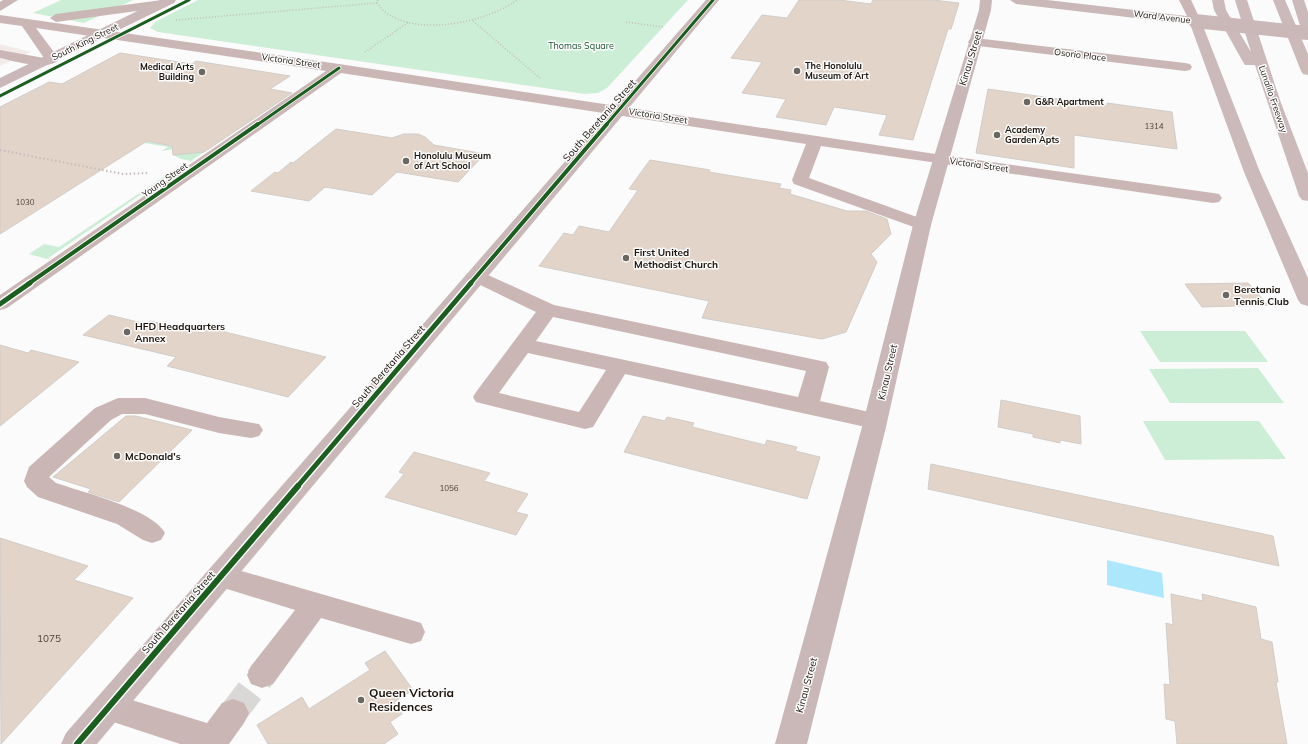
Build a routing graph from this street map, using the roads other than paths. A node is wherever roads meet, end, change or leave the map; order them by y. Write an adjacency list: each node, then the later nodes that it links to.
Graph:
1 (12, 0): 11 (street)
2 (713, 0): 28 (main road, South Beretania Street)
3 (986, 0): 20 (main road, Kinau Street)
4 (1016, 0): 14 (main road, Ward Avenue)
5 (1185, 0): 14 (street)
6 (1218, 0): 27 (highway)
7 (1241, 0): 27 (highway, Lunalilo Freeway)
8 (1279, 0): 25 (highway)
9 (1298, 0): 18 (highway)
10 (166, 2): 13 (street); 19 (main road, South King Street)
11 (0, 8): 13 (street); 16 (street)
12 (0, 19): 15 (street)
13 (47, 20): 16 (street)
14 (1195, 21): 18 (main road, Ward Avenue, bridge); 35 (highway)
15 (26, 23): 17 (street); 22 (street)
16 (62, 24): 17 (street)
17 (78, 29): 19 (street, Victoria Street)
18 (1308, 32)
19 (104, 33): 22 (main road, South King Street); 23 (street, Victoria Street)
20 (975, 42): 24 (street, Osorio Place); 30 (main road, Kinau Street)
21 (0, 54): 22 (street)
22 (49, 60): 26 (main road, South King Street)
23 (339, 68): 28 (street, Victoria Street); 36 (street, Young Street)
24 (1184, 68)
25 (1308, 71)
26 (0, 84)
27 (1274, 103): 31 (highway, Lunalilo Freeway)
28 (619, 110): 29 (street, Victoria Street); 34 (main road, South Beretania Street)
29 (815, 140): 30 (street, Victoria Street); 33 (street)
30 (942, 160): 32 (street, Victoria Street); 33 (main road, Kinau Street)
31 (1308, 196)
32 (1214, 198)
33 (922, 225): 41 (main road, Kinau Street)
34 (477, 276): 37 (street); 44 (main road, South Beretania Street)
35 (1308, 300)
36 (0, 304)
37 (548, 310): 38 (street); 40 (street)
38 (523, 345): 39 (street); 39 (street)
39 (620, 365): 40 (street)
40 (807, 406): 41 (street)
41 (875, 421): 51 (main road, Kinau Street)
42 (251, 430): 43 (street)
43 (152, 533)
44 (221, 576): 45 (street); 48 (main road, South Beretania Street)
45 (315, 605): 46 (street); 47 (street)
46 (411, 632)
47 (262, 675)
48 (109, 707): 49 (street); 50 (main road, South Beretania Street)
49 (233, 713)
50 (77, 744)
51 (791, 744)

